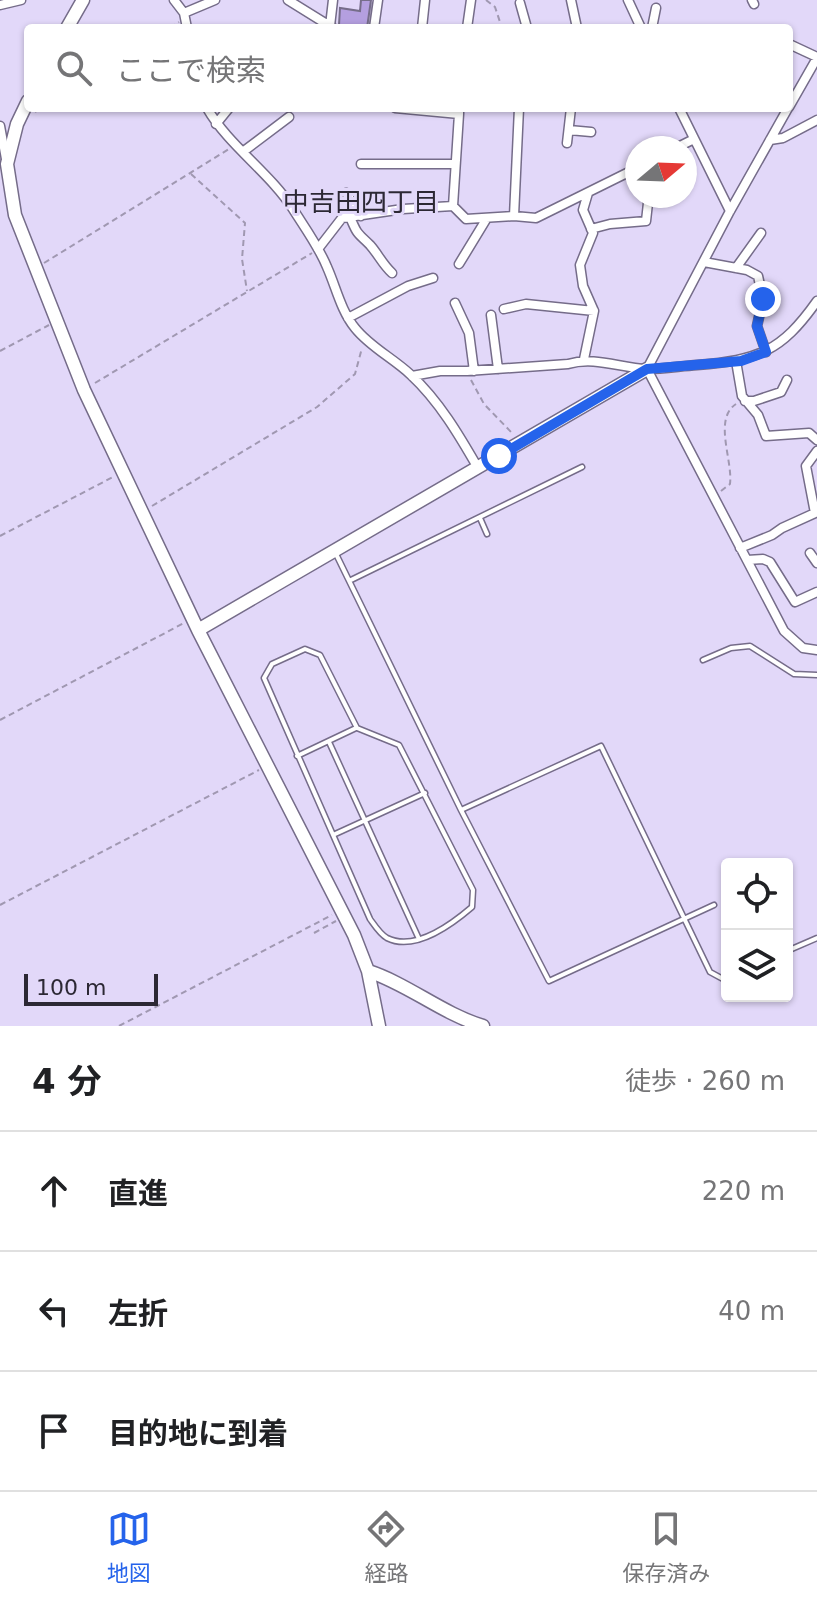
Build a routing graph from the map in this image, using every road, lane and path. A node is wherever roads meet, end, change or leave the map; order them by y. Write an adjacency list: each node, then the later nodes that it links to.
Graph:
1 (21, 0): 14 (street)
2 (83, 0): 18 (street)
3 (174, 0): 16 (street)
4 (215, 0): 16 (street)
5 (288, 0): 17 (street)
6 (333, 0): 22 (street)
7 (378, 0): 23 (street)
8 (425, 0): 24 (street)
9 (471, 0): 25 (street)
10 (486, 0): 26 (path)
11 (571, 0): 28 (street)
12 (631, 1): 29 (street)
13 (520, 3): 27 (street)
14 (0, 5)
15 (656, 8): 30 (street)
16 (184, 13): 19 (street)
17 (317, 20): 20 (street); 21 (street)
18 (69, 24)
19 (186, 24)
20 (314, 24)
21 (325, 24)
22 (331, 24)
23 (375, 24)
24 (422, 24)
25 (468, 24)
26 (501, 24)
27 (526, 24)
28 (576, 24)
29 (640, 24)
30 (653, 24)
31 (793, 46): 32 (street)
32 (817, 58): 33 (street)
33 (793, 100)
34 (24, 109): 53 (street)
35 (209, 112): 44 (street)
36 (226, 112): 44 (street)
37 (459, 112): 55 (street)
38 (519, 112): 64 (street)
39 (571, 112): 46 (street)
40 (681, 112): 48 (street)
41 (786, 112): 49 (street)
42 (289, 117): 52 (street)
43 (817, 120): 49 (street)
44 (216, 124): 52 (street)
45 (0, 126): 53 (street)
46 (569, 130): 47 (street); 50 (street)
47 (591, 132)
48 (693, 136)
49 (770, 140): 62 (street)
50 (567, 143)
51 (697, 145): 62 (street)
52 (241, 148): 56 (path); 69 (street)
53 (7, 164): 72 (street)
54 (361, 164): 55 (street)
55 (455, 164): 60 (street)
56 (190, 173): 72 (path); 76 (path)
57 (625, 174): 59 (street)
58 (346, 193): 63 (street)
59 (588, 193): 64 (street); 67 (street)
60 (453, 206): 63 (street); 66 (street)
61 (648, 208): 67 (street)
62 (730, 211): 70 (street)
63 (361, 216): 65 (street)
64 (514, 216): 66 (street)
65 (350, 217): 69 (street); 74 (street)
66 (487, 218): 71 (street)
67 (591, 229): 80 (street)
68 (761, 233): 73 (street)
69 (318, 249): 76 (path); 82 (street)
70 (704, 262): 73 (street); 90 (street)
71 (459, 264)
72 (36, 267): 83 (street)
73 (736, 268): 86 (street)
74 (392, 273)
75 (433, 278): 82 (street)
76 (247, 292): 94 (path)
77 (817, 301): 86 (street)
78 (455, 303): 91 (street)
79 (504, 309): 80 (street)
80 (594, 311): 87 (street)
81 (491, 315): 89 (street)
82 (348, 318): 84 (street)
83 (57, 321): 85 (path); 94 (street)
84 (365, 339): 92 (street); 103 (path)
85 (0, 351)
86 (766, 352): 88 (street)
87 (584, 359): 89 (street); 90 (street)
88 (736, 361): 90 (street); 95 (street)
89 (498, 369): 91 (street)
90 (647, 369): 97 (street); 108 (street)
91 (472, 371): 92 (street); 97 (path)
92 (412, 376): 100 (street)
93 (787, 380): 95 (street)
94 (84, 390): 101 (street)
95 (745, 401): 96 (street); 102 (path)
96 (817, 440)
97 (520, 443): 100 (street)
98 (817, 451): 105 (street)
99 (582, 467): 104 (lane)
100 (478, 468): 109 (street)
101 (121, 473): 103 (street); 107 (path)
102 (719, 493)
103 (141, 513): 115 (street)
104 (480, 518): 106 (lane); 113 (lane)
105 (814, 518): 108 (street)
106 (487, 534)
107 (0, 536)
108 (740, 548): 111 (street)
109 (334, 552): 113 (lane); 115 (street)
110 (810, 553): 112 (street)
111 (747, 560): 114 (street); 116 (street)
112 (817, 563)
113 (351, 580): 125 (lane)
114 (817, 592)
115 (196, 624): 119 (path); 123 (street)
116 (817, 650)
117 (703, 660): 118 (lane)
118 (817, 675)
119 (0, 720)
120 (357, 728): 121 (lane); 122 (lane); 124 (lane)
121 (329, 742): 122 (lane); 126 (lane)
122 (297, 756): 127 (lane)
123 (267, 765): 128 (path); 130 (street)
124 (425, 793): 126 (lane); 134 (lane)
125 (461, 810): 131 (lane); 131 (lane)
126 (364, 821): 127 (lane); 134 (lane)
127 (333, 835): 134 (lane)
128 (0, 905)
129 (714, 905): 131 (lane)
130 (342, 914): 132 (path); 136 (street); 139 (path)
131 (686, 919): 137 (lane)
132 (314, 933)
133 (817, 938): 135 (lane)
134 (419, 939)
135 (793, 948)
136 (368, 971): 138 (street); 140 (street)
137 (721, 978)
138 (476, 1025)
139 (119, 1026)
140 (379, 1026)

